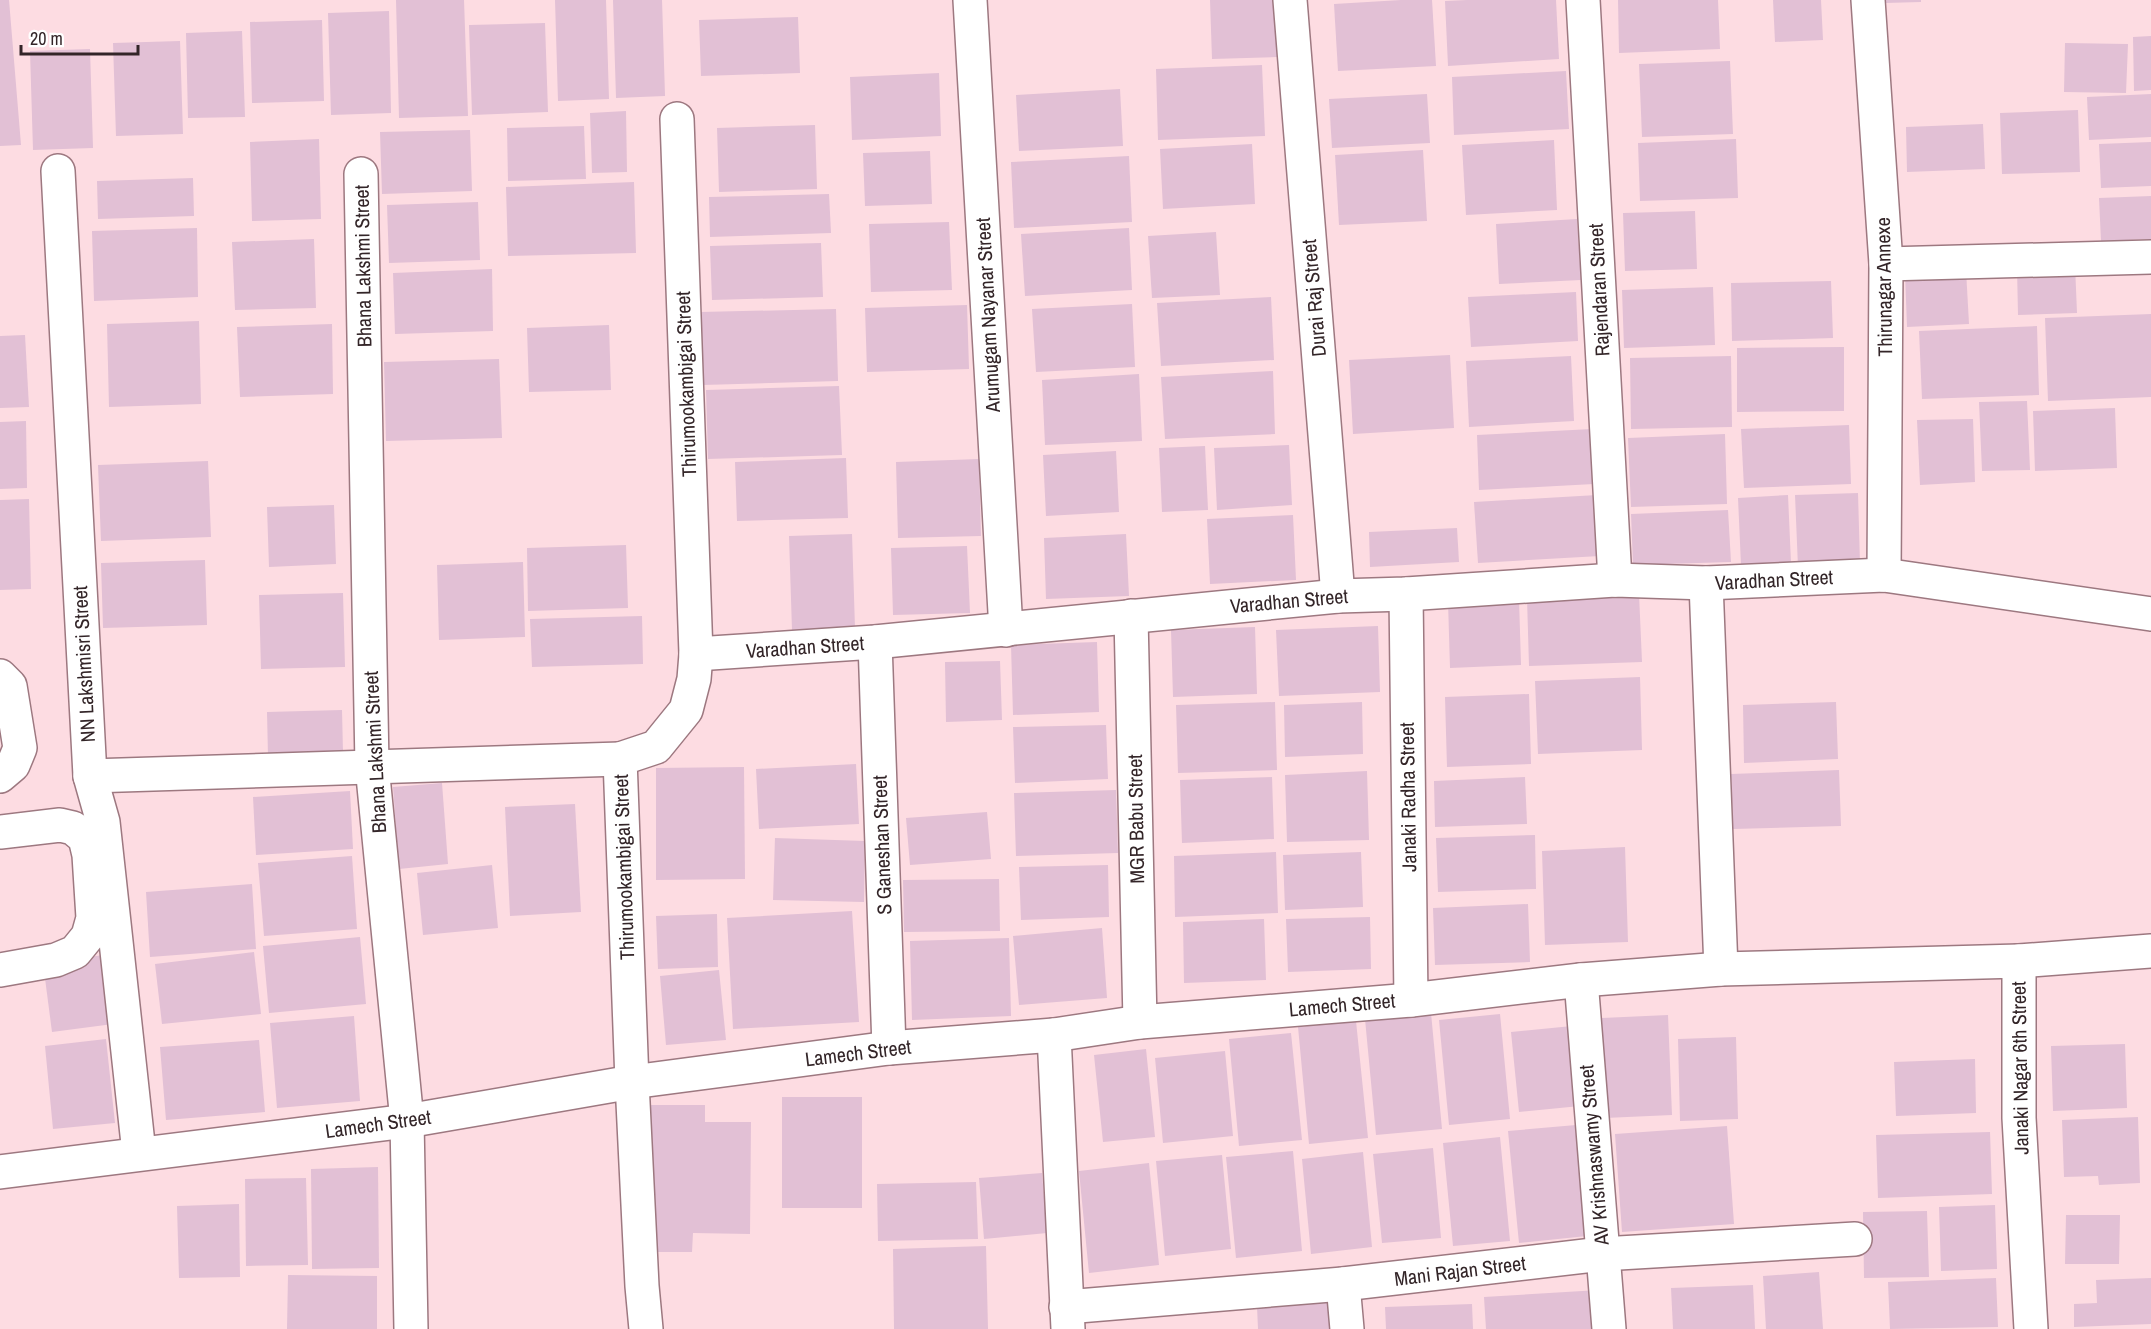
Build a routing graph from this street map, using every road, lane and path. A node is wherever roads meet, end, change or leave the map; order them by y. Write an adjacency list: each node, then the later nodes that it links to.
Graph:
1 (970, 0): 17 (street, Arumugam Nayanar Street)
2 (1290, 0): 14 (street, Durai Raj Street)
3 (1583, 0): 11 (street, Rajendaran Street)
4 (1868, 0): 9 (street, Thirunagar Annexe)
5 (677, 119): 19 (street, Thirumookambigai Street)
6 (58, 171): 24 (street, NN Lakshmisri Street)
7 (361, 174): 22 (street, Bhana Lakshmi Street)
8 (2151, 257): 9 (street)
9 (1886, 264): 10 (street, Thirunagar Annexe)
10 (1884, 575): 12 (street, Varadhan Street); 15 (street, Varadhan Street)
11 (1615, 580): 12 (street, Varadhan Street); 13 (street, Varadhan Street)
12 (1706, 583): 28 (street)
13 (1406, 594): 14 (street, Varadhan Street); 31 (street, Janaki Radha Street)
14 (1338, 596): 16 (street, Varadhan Street)
15 (2151, 614)
16 (1131, 616): 17 (street, Varadhan Street); 32 (street, MGR Babu Street)
17 (1006, 630): 18 (street, Varadhan Street)
18 (875, 642): 19 (street, Varadhan Street); 34 (street, S Ganeshan Street)
19 (696, 654): 21 (street, Thirumookambigai Street)
20 (0, 676): 23 (street)
21 (620, 759): 22 (street); 35 (street, Thirumookambigai Street)
22 (372, 765): 24 (street); 36 (street, Bhana Lakshmi Street)
23 (0, 776)
24 (90, 776): 37 (street, NN Lakshmisri Street)
25 (0, 832): 29 (street)
26 (2151, 951): 27 (street)
27 (2019, 962): 28 (street, Janaki Nagar 6th Street); 47 (street, Janaki Nagar 6th Street)
28 (1721, 969): 30 (street, Lamech Street)
29 (0, 970)
30 (1581, 981): 31 (street, Lamech Street); 40 (street, AV Krishnaswamy Street)
31 (1411, 1000): 32 (street, Lamech Street)
32 (1140, 1022): 33 (street, Lamech Street)
33 (1054, 1035): 34 (street, Lamech Street); 42 (street)
34 (889, 1048): 35 (street, Lamech Street)
35 (632, 1082): 36 (street, Lamech Street); 44 (street, Thirumookambigai Street)
36 (407, 1121): 37 (street, Lamech Street); 43 (street, Bhana Lakshmi Street)
37 (139, 1153): 38 (street, Lamech Street)
38 (0, 1172)
39 (1855, 1239): 40 (street, Mani Rajan Street)
40 (1602, 1254): 41 (street, Mani Rajan Street); 46 (street, AV Krishnaswamy Street)
41 (1343, 1284): 42 (street, Mani Rajan Street); 45 (street)
42 (1067, 1318)
43 (411, 1329)
44 (646, 1329)
45 (1347, 1329)
46 (1609, 1329)
47 (2031, 1329)

